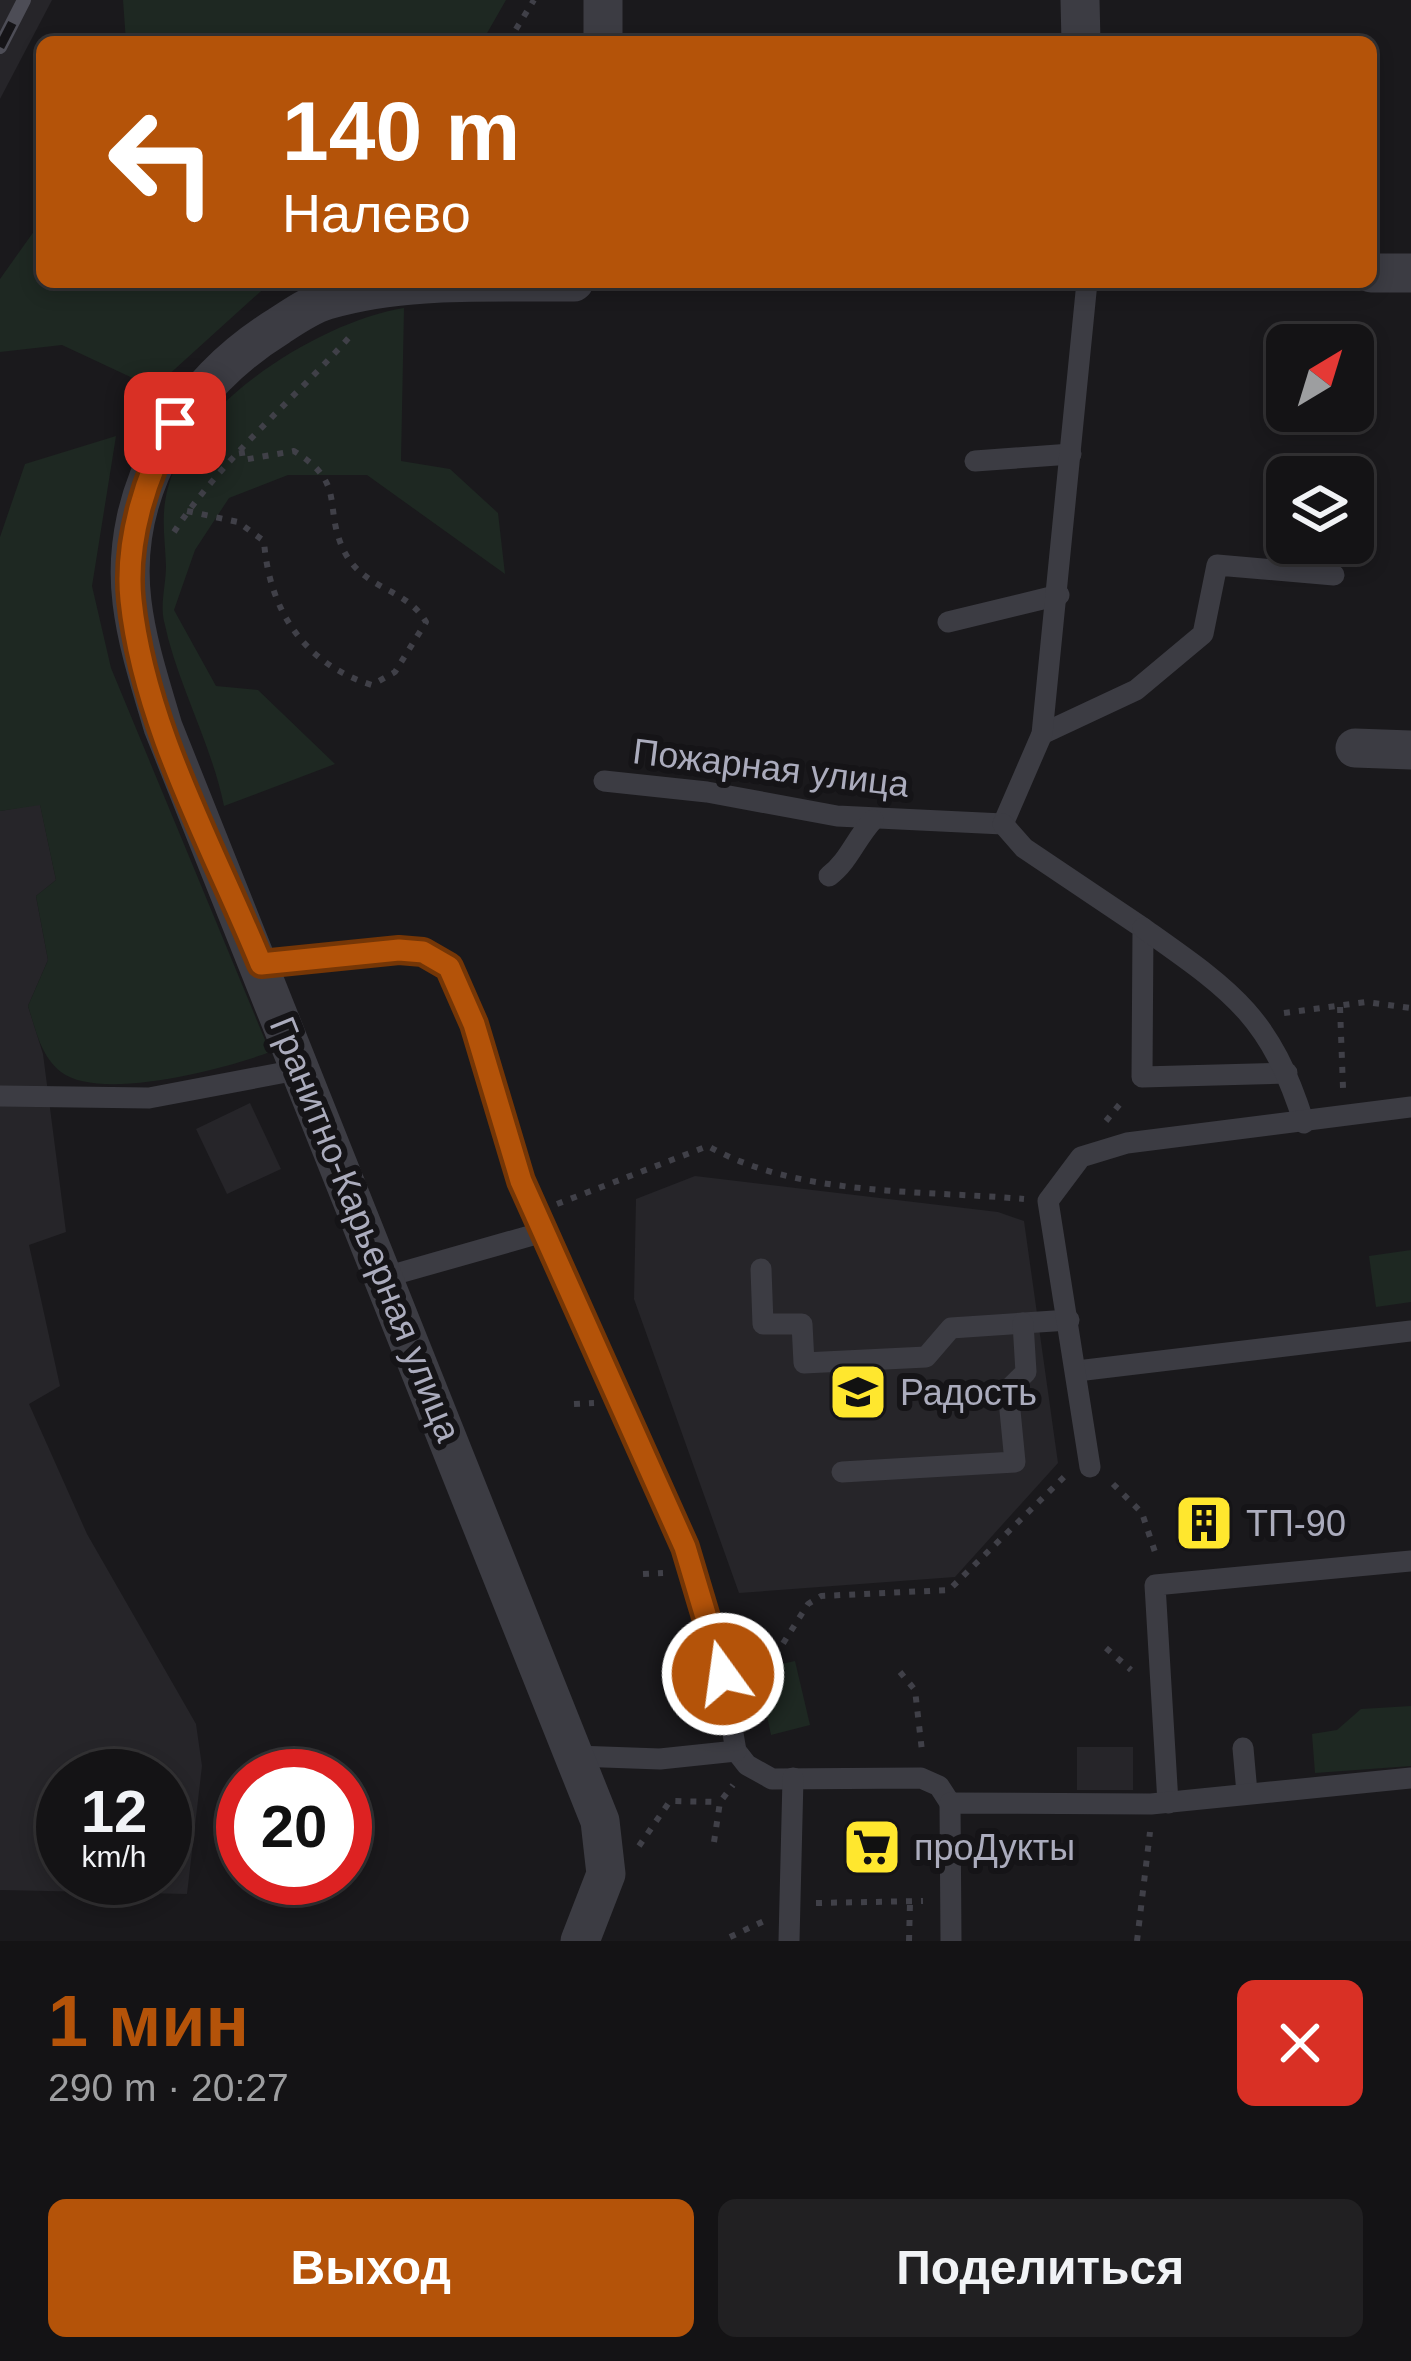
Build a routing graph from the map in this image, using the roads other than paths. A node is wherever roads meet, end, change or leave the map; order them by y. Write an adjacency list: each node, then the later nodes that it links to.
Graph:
1 (603, 0): 3 (street)
2 (1080, 0): 4 (street)
3 (603, 36)
4 (1081, 36)
5 (1411, 273): 6 (street)
6 (1377, 274)
7 (405, 288): 22 (street, Гранитно-Карьерная улица)
8 (1086, 288): 9 (lane)
9 (1071, 454): 10 (lane); 12 (lane)
10 (975, 461)
11 (1334, 575): 14 (lane)
12 (1059, 595): 13 (lane); 14 (lane)
13 (948, 622)
14 (1042, 734): 19 (lane)
15 (1354, 748): 16 (street)
16 (1411, 750)
17 (604, 781): 18 (lane, Пожарная улица)
18 (873, 820): 19 (lane, Пожарная улица); 20 (lane)
19 (1003, 824): 21 (lane)
20 (829, 876)
21 (1143, 928): 24 (lane); 24 (lane)
22 (261, 964): 23 (street, Гранитно-Карьерная улица); 28 (lane)
23 (302, 1069): 25 (lane); 30 (street, Гранитно-Карьерная улица)
24 (1287, 1073): 27 (lane)
25 (0, 1096)
26 (1411, 1108): 27 (lane)
27 (1304, 1123): 31 (lane)
28 (542, 1221): 30 (lane); 40 (lane)
29 (761, 1269): 32 (lane)
30 (385, 1277): 39 (street, Гранитно-Карьерная улица)
31 (1069, 1320): 32 (lane); 34 (lane)
32 (1023, 1323): 36 (lane)
33 (1411, 1330): 34 (lane)
34 (1077, 1371): 35 (lane)
35 (1090, 1467)
36 (842, 1472)
37 (1411, 1561): 45 (lane)
38 (1243, 1748): 43 (lane)
39 (575, 1756): 40 (lane); 46 (street, Гранитно-Карьерная улица)
40 (742, 1758): 41 (lane)
41 (793, 1778): 44 (lane); 47 (lane)
42 (1411, 1778): 43 (lane)
43 (1246, 1793): 45 (lane)
44 (950, 1803): 45 (lane); 48 (lane)
45 (1159, 1803)
46 (580, 1941)
47 (789, 1941)
48 (950, 1941)

